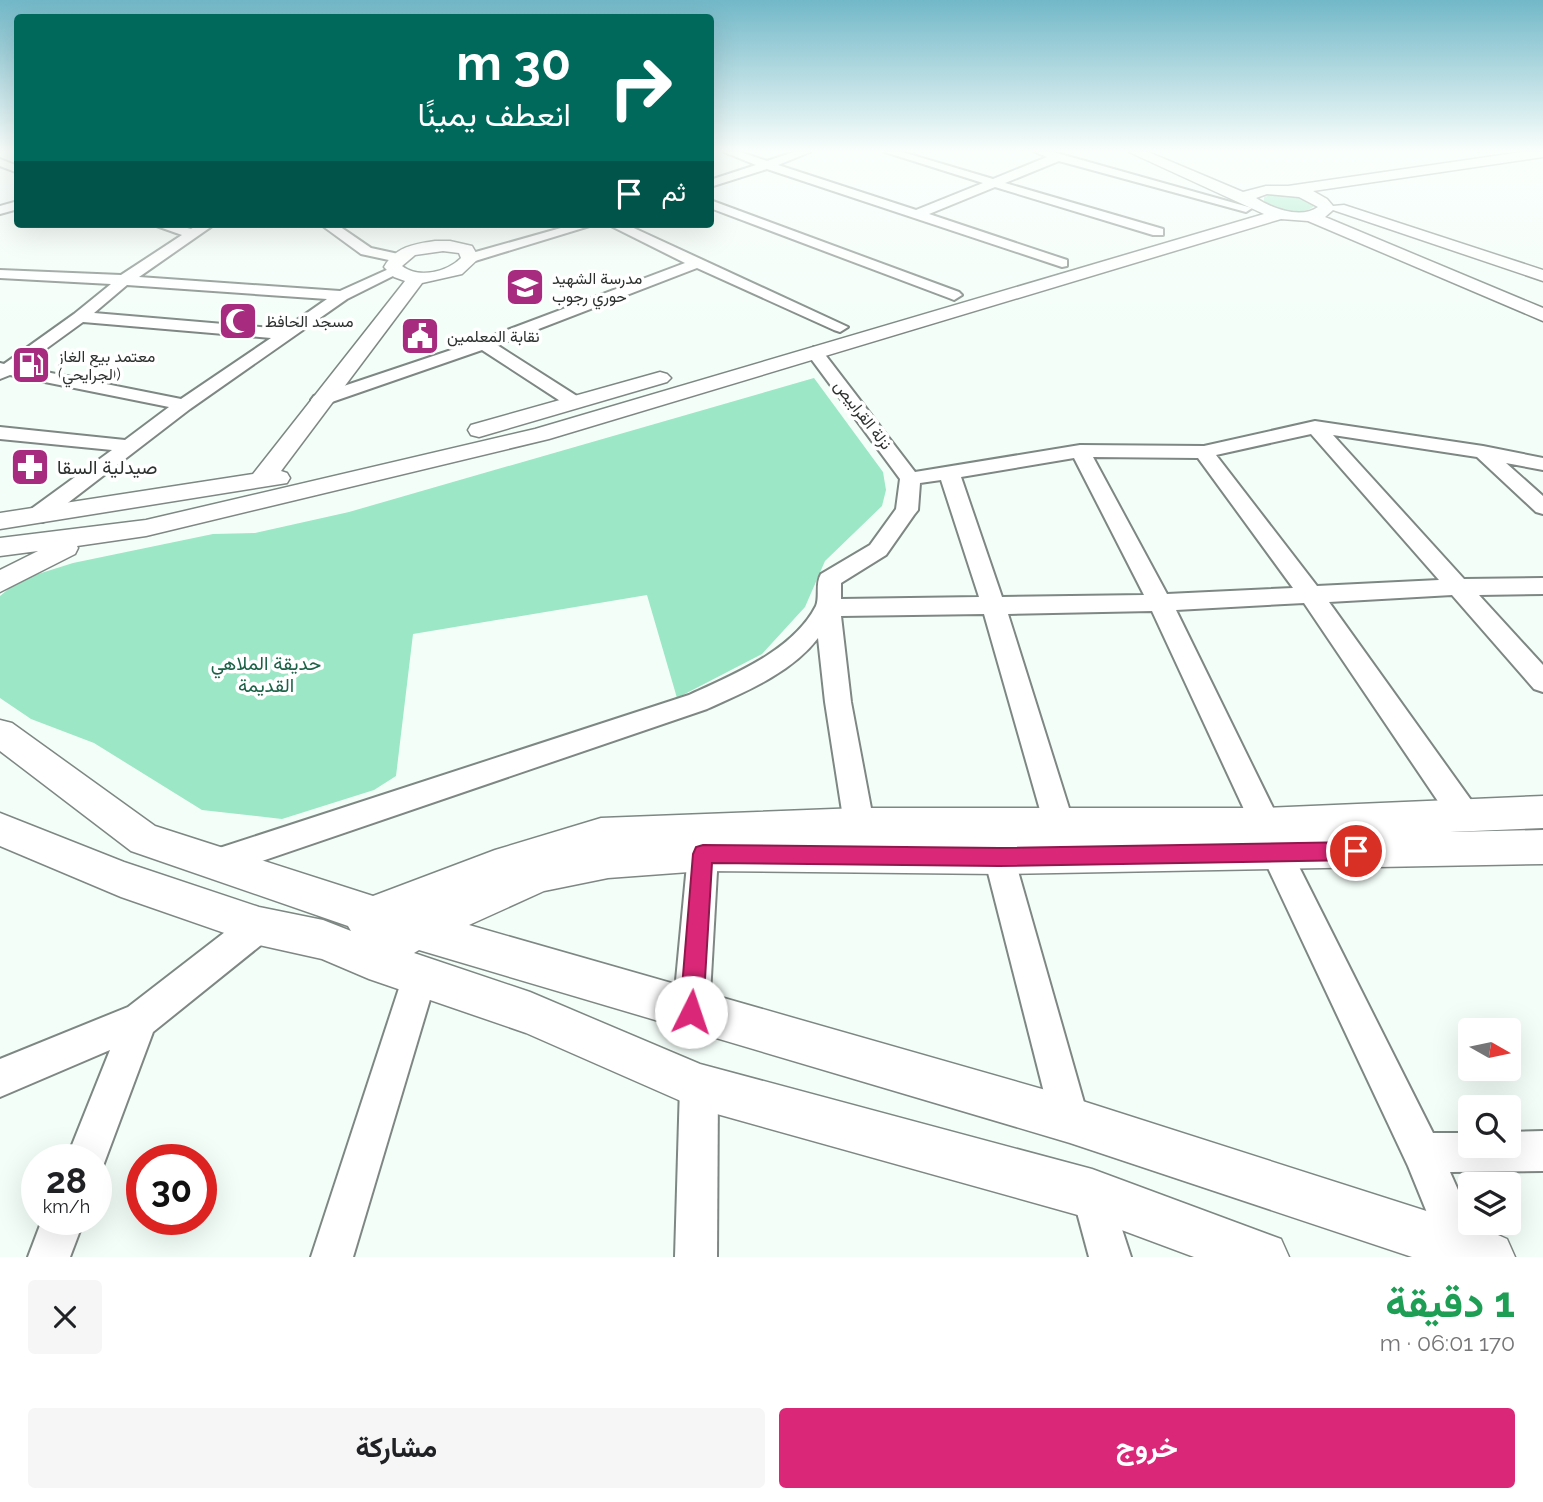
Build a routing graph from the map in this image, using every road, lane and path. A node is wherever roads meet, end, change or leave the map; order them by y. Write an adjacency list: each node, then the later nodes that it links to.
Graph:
1 (728, 211): 30 (street)
2 (904, 211): 11 (street)
3 (927, 211): 11 (street)
4 (1087, 211): 18 (street)
5 (1255, 211): 18 (main road)
6 (1256, 211): 37 (main road)
7 (1261, 211): 19 (main road)
8 (1264, 211): 12 (main road)
9 (1326, 211): 12 (main road)
10 (1347, 211): 27 (main road)
11 (916, 215): 23 (street)
12 (1309, 216): 19 (main road)
13 (172, 228): 20 (street)
14 (202, 228): 20 (street)
15 (333, 228): 24 (street)
16 (575, 228): 21 (street)
17 (623, 228): 22 (street)
18 (1158, 232): 23 (main road)
19 (1350, 232): 32 (main road)
20 (193, 234): 28 (street)
21 (470, 258): 24 (main road); 24 (main road)
22 (697, 262): 34 (street); 36 (street)
23 (1062, 263): 30 (main road)
24 (404, 269): 31 (street); 39 (main road)
25 (0, 274): 26 (street)
26 (22, 275): 28 (street); 29 (street)
27 (1543, 276)
28 (124, 280): 31 (street); 33 (street)
29 (0, 286)
30 (954, 295): 34 (main road)
31 (342, 296): 35 (street)
32 (1543, 315)
33 (80, 317): 35 (street); 38 (street)
34 (840, 327): 40 (main road)
35 (287, 334): 41 (street)
36 (484, 344): 39 (street); 40 (street)
37 (814, 352): 50 (street, نزلة القرابيص); 55 (main road)
38 (2, 370): 41 (street)
39 (320, 400): 51 (main road)
40 (574, 402): 51 (main road)
41 (184, 405): 44 (street)
42 (1315, 427): 46 (street); 47 (street); 59 (street)
43 (0, 433): 44 (street)
44 (129, 446): 53 (street)
45 (1080, 451): 46 (street); 49 (street); 61 (street)
46 (1205, 452): 60 (street)
47 (1482, 452): 48 (street); 52 (street)
48 (1543, 464)
49 (949, 472): 50 (street); 62 (street)
50 (910, 478): 63 (street)
51 (260, 482): 53 (main road)
52 (1543, 507)
53 (35, 517): 54 (main road)
54 (0, 521)
55 (82, 539): 56 (main road); 57 (main road)
56 (0, 547)
57 (0, 582)
58 (1543, 586): 59 (street)
59 (1457, 587): 60 (street); 64 (street)
60 (1311, 595): 61 (street); 67 (street)
61 (1160, 603): 62 (street); 71 (street)
62 (993, 604): 63 (street); 69 (street)
63 (827, 608): 68 (street); 75 (street)
64 (1543, 682)
65 (0, 733): 75 (main road)
66 (1543, 812): 67 (main road)
67 (1465, 816): 71 (main road)
68 (859, 824): 69 (main road); 76 (main road)
69 (1059, 824): 71 (main road)
70 (0, 829): 77 (main road)
71 (1271, 839): 72 (main road); 74 (main road); 89 (street)
72 (1543, 847)
73 (703, 854): 74 (main road); 78 (main road); 82 (street)
74 (999, 857): 86 (street)
75 (215, 863): 76 (main road)
76 (373, 914): 78 (main road); 79 (main road)
77 (259, 926): 79 (main road); 83 (street)
78 (415, 929): 80 (main road); 82 (main road)
79 (323, 940): 80 (main road)
80 (369, 959): 81 (main road)
81 (420, 976): 85 (main road); 94 (street)
82 (691, 1012): 86 (main road)
83 (140, 1020): 84 (street); 87 (street)
84 (0, 1078)
85 (699, 1086): 90 (main road); 95 (street)
86 (1070, 1120): 92 (main road)
87 (92, 1144)
88 (1543, 1151): 89 (street)
89 (1422, 1153): 92 (street)
90 (1092, 1194): 96 (street); 97 (main road)
91 (57, 1235): 93 (street)
92 (1476, 1252)
93 (49, 1257)
94 (332, 1257)
95 (696, 1257)
96 (1110, 1257)
97 (1263, 1257)

